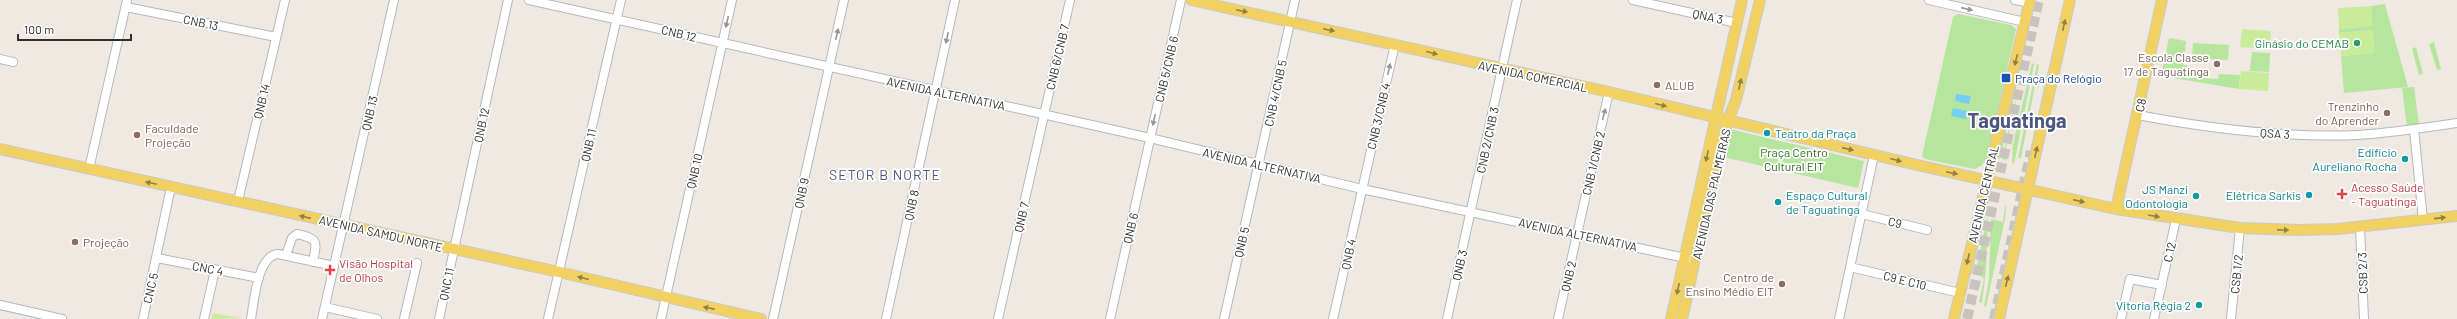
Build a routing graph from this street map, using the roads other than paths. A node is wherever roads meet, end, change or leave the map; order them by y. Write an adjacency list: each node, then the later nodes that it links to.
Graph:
1 (285, 0): 28 (street, QNB 14)
2 (394, 0): 61 (street, QNB 13)
3 (508, 0): 66 (street, QNB 12)
4 (529, 0): 24 (street, CNB 12)
5 (621, 0): 24 (street, QNB 11)
6 (732, 0): 29 (street, QNB 10, one-way to 29)
7 (844, 0): 35 (street, QNB 9, one-way to 7)
8 (955, 0): 37 (street, QNB 8, one-way to 37)
9 (1070, 0): 39 (street, CNB 6/CNB 7)
10 (1181, 0): 45 (street, CNB 5/CNB 6, one-way to 45)
11 (1190, 0): 25 (main road, AVENIDA COMERCIAL, one-way to 25)
12 (1295, 0): 25 (street, CNB 4/CNB 5)
13 (1517, 0): 36 (street, CNB 2/CNB 3)
14 (1633, 0): 27 (street, QNA 3)
15 (1742, 0): 27 (main road, AVENIDA DAS PALMEIRAS)
16 (1760, 0): 32 (main road, AVENIDA DAS PALMEIRAS)
17 (1929, 0): 23 (street)
18 (2015, 0): 21 (street)
19 (2070, 0): 53 (main road, one-way to 19)
20 (2162, 0): 40 (main road, C8)
21 (2030, 2): 26 (main road, AVENIDA CENTRAL)
22 (126, 3): 28 (street, CNB 13); 49 (street)
23 (1953, 3): 26 (street, one-way to 26)
24 (616, 19): 29 (street, CNB 12); 75 (street, QNB 11)
25 (1290, 22): 30 (main road, AVENIDA COMERCIAL, one-way to 30); 48 (street, CNB 4/CNB 5)
26 (2025, 22): 50 (main road, AVENIDA CENTRAL, one-way to 50)
27 (1737, 23): 31 (main road, AVENIDA DAS PALMEIRAS)
28 (276, 37): 54 (street, QNB 14)
29 (723, 43): 35 (street, CNB 12); 79 (street, QNB 10)
30 (1394, 44): 36 (main road, AVENIDA COMERCIAL, one-way to 36); 52 (street, CNB 3/CNB 4, one-way to 30)
31 (1732, 47): 32 (main road); 41 (main road, AVENIDA DAS PALMEIRAS)
32 (1748, 50): 42 (main road, AVENIDA DAS PALMEIRAS, one-way to 32)
33 (0, 59): 34 (street)
34 (13, 62)
35 (829, 68): 37 (street, AVENIDA ALTERNATIVA); 93 (street, QNB 9)
36 (1502, 70): 38 (main road, AVENIDA COMERCIAL); 56 (street, CNB 2/CNB 3)
37 (936, 91): 39 (street, AVENIDA ALTERNATIVA); 94 (street, QNB 8)
38 (1609, 92): 41 (main road, AVENIDA COMERCIAL, one-way to 41); 65 (street, CNB 1/CNB 2, one-way to 38)
39 (1043, 114): 45 (street, AVENIDA ALTERNATIVA); 95 (street, QNB 7)
40 (2138, 115): 44 (street, QSA 3); 55 (main road, C8)
41 (1716, 118): 42 (main road, AVENIDA COMERCIAL); 69 (main road, AVENIDA DAS PALMEIRAS, one-way to 69)
42 (1728, 121): 47 (main road, AVENIDA COMERCIAL, one-way to 47); 69 (main road, AVENIDA DAS PALMEIRAS)
43 (2457, 122): 44 (street, QSA 3)
44 (2414, 129): 60 (street)
45 (1150, 138): 48 (street, AVENIDA ALTERNATIVA); 96 (street, QNB 6)
46 (0, 148): 49 (main road, AVENIDA SAMDU NORTE)
47 (1874, 155): 50 (main road, AVENIDA COMERCIAL, one-way to 50); 57 (street)
48 (1259, 165): 52 (street, AVENIDA ALTERNATIVA); 97 (street, QNB 5)
49 (89, 169): 51 (main road, AVENIDA SAMDU NORTE, one-way to 49)
50 (1989, 181): 53 (main road); 78 (main road, AVENIDA CENTRAL, one-way to 78)
51 (171, 187): 54 (main road, AVENIDA SAMDU NORTE); 68 (street, CNC 5)
52 (1362, 189): 56 (street, AVENIDA ALTERNATIVA); 98 (street, QNB 4)
53 (2026, 189): 55 (main road, one-way to 55); 105 (main road, one-way to 53)
54 (238, 201): 61 (main road, AVENIDA SAMDU NORTE, one-way to 54)
55 (2116, 209): 59 (main road, one-way to 59)
56 (1472, 211): 65 (street, AVENIDA ALTERNATIVA); 99 (street, QNB 3)
57 (1862, 214): 64 (street, C9); 73 (street)
58 (2457, 216): 60 (main road, one-way to 58)
59 (2176, 220): 63 (main road); 77 (street, C 12)
60 (2423, 220): 62 (main road)
61 (343, 225): 66 (main road, AVENIDA SAMDU NORTE); 72 (street, QNB 13)
62 (2360, 227): 63 (main road, one-way to 62); 109 (street, CSB 2/3)
63 (2240, 228): 108 (street, CSB 1/2)
64 (1927, 230)
65 (1578, 234): 69 (street, AVENIDA ALTERNATIVA); 100 (street, QNB 2)
66 (454, 250): 75 (main road, AVENIDA SAMDU NORTE); 89 (street, QNC 11)
67 (282, 254): 70 (street); 70 (street); 76 (street)
68 (157, 258): 74 (street, CNC 4); 83 (street, CNC 5)
69 (1690, 259): 101 (main road, AVENIDA DAS PALMEIRAS, one-way to 101); 102 (main road, AVENIDA DAS PALMEIRAS)
70 (313, 262): 72 (street)
71 (417, 263): 88 (street)
72 (334, 266): 81 (street, QNB 13)
73 (1850, 267): 78 (street, C9 E C10); 103 (street)
74 (215, 270): 76 (street, CNC 4); 84 (street)
75 (559, 272): 79 (main road, AVENIDA SAMDU NORTE, one-way to 75); 90 (street, QNB 11)
76 (259, 278): 85 (street)
77 (2162, 285): 106 (street); 107 (street, C 12)
78 (1960, 293): 104 (main road, AVENIDA CENTRAL)
79 (666, 298): 91 (street, QNB 10); 92 (main road, AVENIDA SAMDU NORTE, one-way to 79)
80 (0, 305): 82 (street)
81 (325, 307): 86 (street, QNB 13); 87 (street)
82 (62, 319)
83 (143, 319)
84 (204, 319)
85 (251, 319)
86 (322, 319)
87 (377, 319)
88 (404, 319)
89 (439, 319)
90 (548, 319)
91 (661, 319)
92 (761, 319)
93 (774, 319)
94 (886, 319)
95 (998, 319)
96 (1110, 319)
97 (1224, 319)
98 (1333, 319)
99 (1447, 319)
100 (1558, 319)
101 (1671, 319)
102 (1682, 319)
103 (1839, 319)
104 (1954, 319)
105 (1998, 319)
106 (2121, 319)
107 (2154, 319)
108 (2231, 319)
109 (2364, 319)

